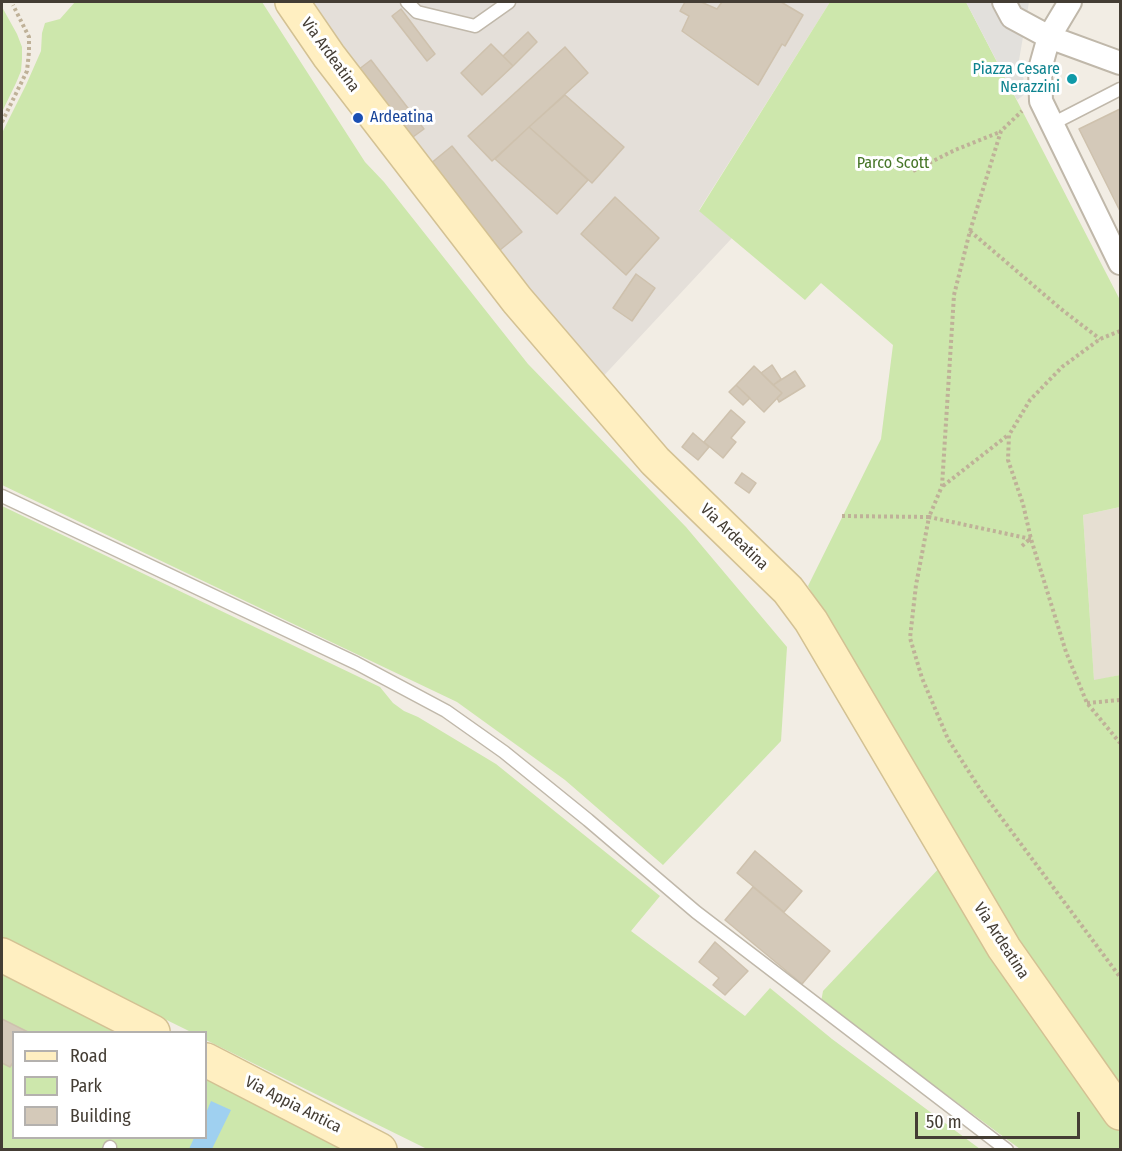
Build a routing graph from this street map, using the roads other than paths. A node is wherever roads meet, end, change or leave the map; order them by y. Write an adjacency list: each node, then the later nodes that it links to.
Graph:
1 (292, 2): 15 (street, Via Ardeatina)
2 (406, 2): 3 (lane)
3 (509, 2)
4 (1004, 2): 6 (street)
5 (1070, 2): 6 (street)
6 (1050, 37): 7 (street); 9 (street)
7 (1120, 63)
8 (1120, 89): 9 (lane)
9 (1052, 124): 10 (street)
10 (1120, 262)
11 (2, 496): 17 (lane)
12 (2, 955): 13 (street)
13 (151, 1031)
14 (207, 1061): 16 (street, Via Appia Antica)
15 (1120, 1113)
16 (380, 1149)
17 (1007, 1149)

